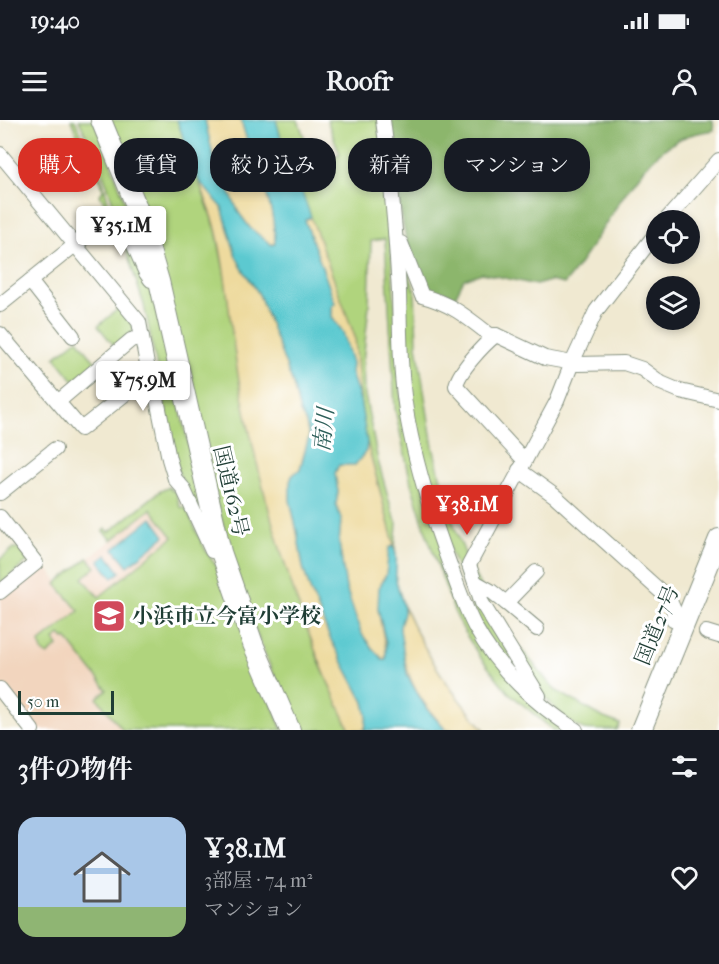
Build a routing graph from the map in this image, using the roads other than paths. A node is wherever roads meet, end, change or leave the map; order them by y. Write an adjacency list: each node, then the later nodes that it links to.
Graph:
1 (101, 120): 10 (highway, 国道162号)
2 (383, 120): 6 (street)
3 (0, 154): 7 (street)
4 (719, 160): 5 (street)
5 (675, 210)
6 (395, 227): 13 (street); 33 (street)
7 (74, 245): 9 (street); 10 (street); 15 (street)
8 (646, 246): 16 (street)
9 (30, 281): 11 (street); 14 (street)
10 (159, 281): 25 (highway, 国道162号)
11 (0, 305)
12 (0, 334): 19 (street)
13 (496, 335): 16 (street); 21 (street)
14 (73, 336)
15 (142, 337): 17 (street); 19 (street)
16 (572, 363): 18 (street); 21 (street)
17 (149, 375): 19 (street); 25 (street)
18 (719, 400)
19 (59, 401)
20 (55, 449): 22 (street)
21 (522, 465): 27 (street); 30 (street)
22 (0, 493)
23 (0, 517): 28 (street)
24 (719, 538): 37 (highway, 国道27号)
25 (221, 552): 35 (highway, 国道162号)
26 (536, 572): 29 (street)
27 (475, 582): 29 (street); 33 (street)
28 (0, 592)
29 (506, 603): 31 (street)
30 (675, 620)
31 (537, 629)
32 (0, 689): 34 (street)
33 (544, 706): 36 (street)
34 (32, 730)
35 (290, 730)
36 (576, 730)
37 (640, 730)

